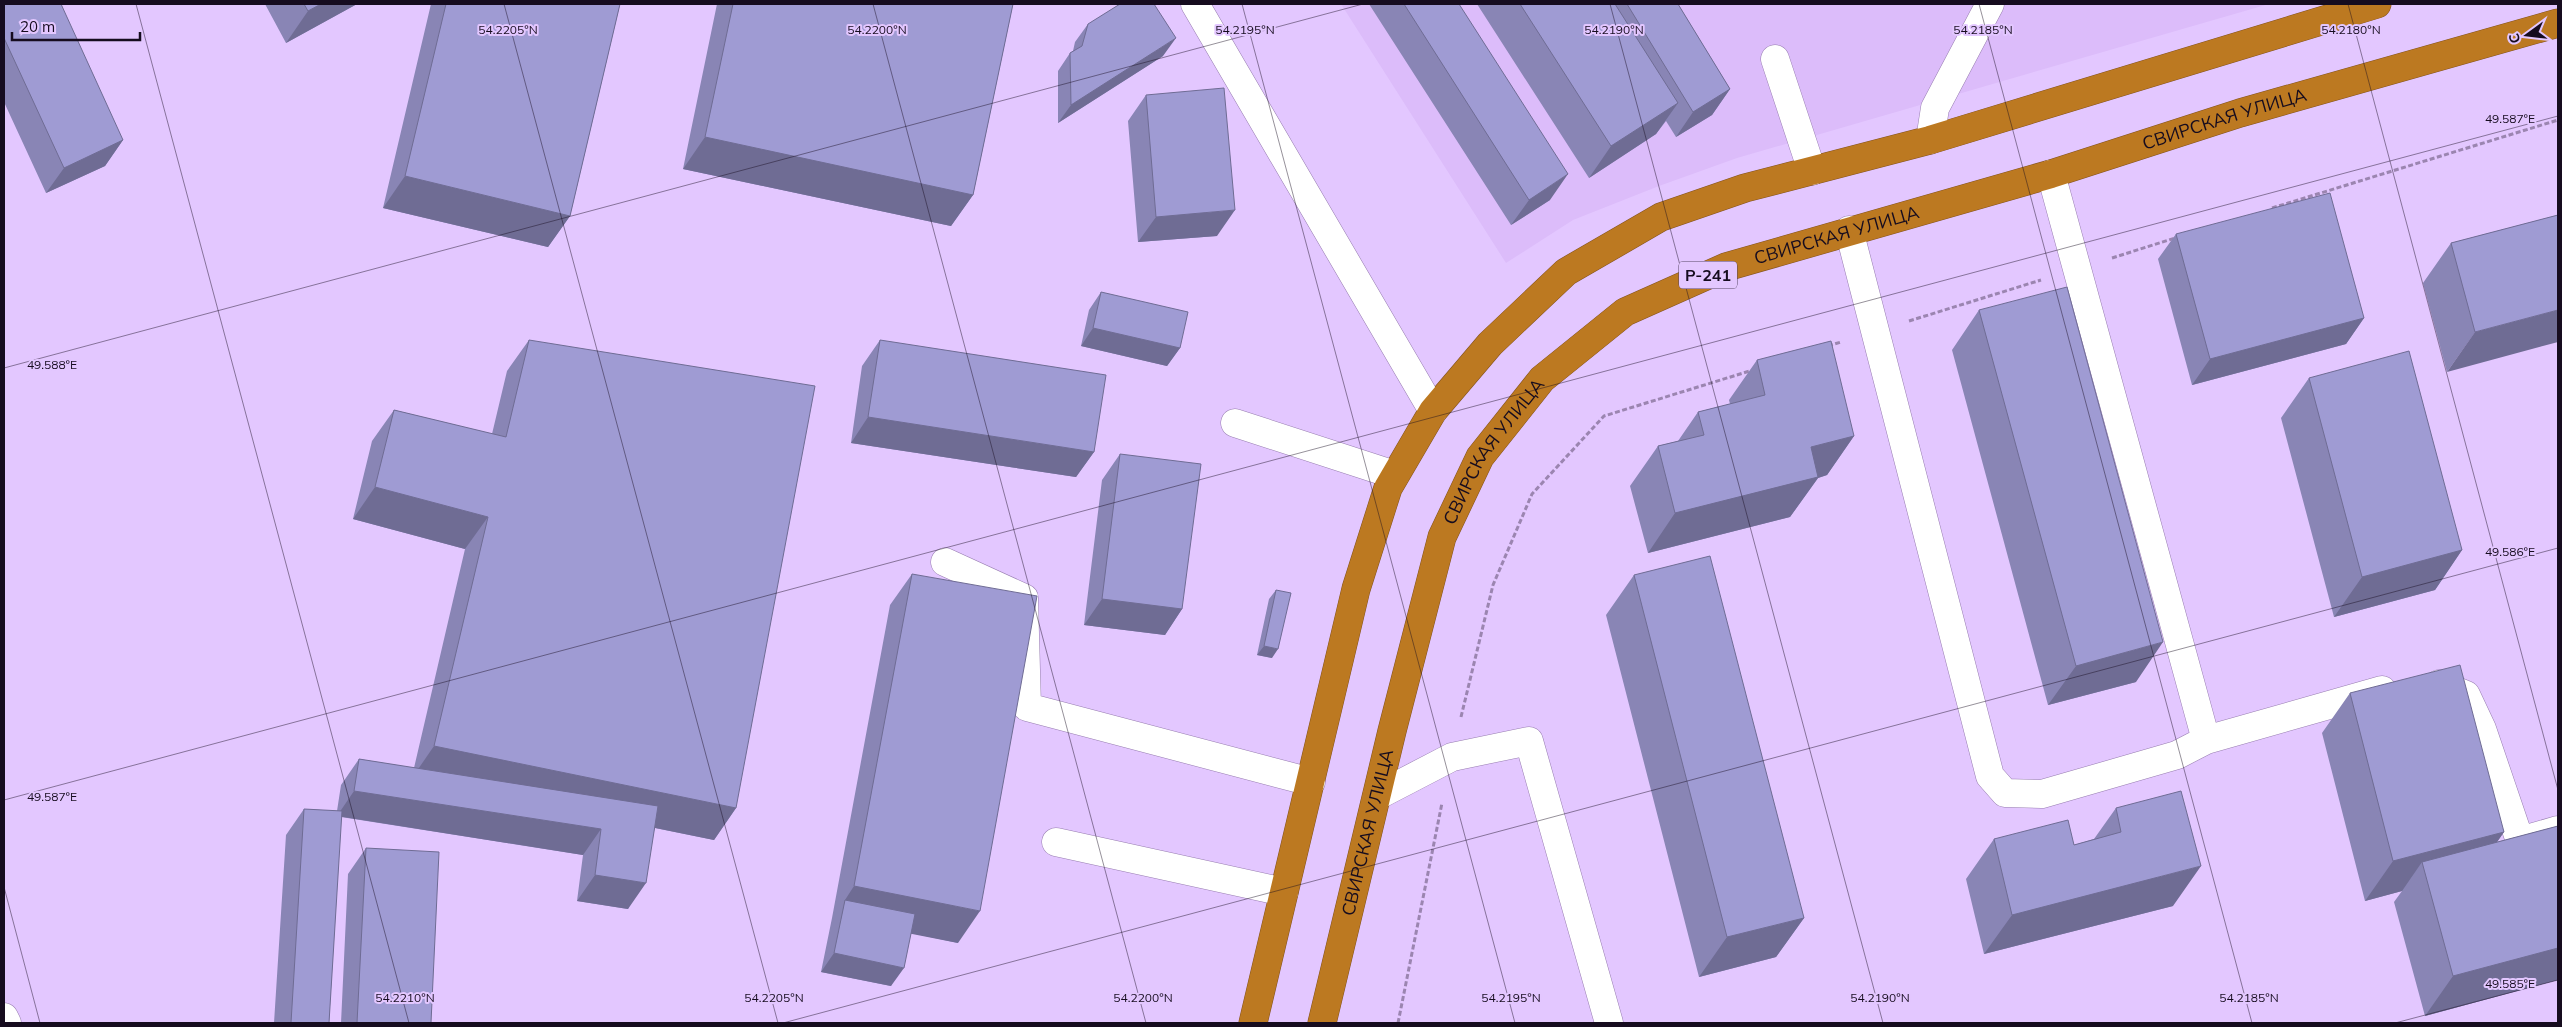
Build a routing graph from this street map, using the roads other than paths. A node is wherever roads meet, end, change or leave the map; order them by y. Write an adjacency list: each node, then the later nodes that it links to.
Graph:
1 (1195, 4): 6 (street)
2 (1990, 4): 8 (street)
3 (2377, 4): 8 (highway)
4 (2558, 23): 10 (highway, СВИРСКАЯ УЛИЦА / Р-241)
5 (1775, 59): 9 (street)
6 (1243, 86): 7 (street); 12 (street)
7 (1216, 93)
8 (1930, 140): 9 (highway)
9 (1812, 171): 12 (highway)
10 (2051, 174): 11 (highway, СВИРСКАЯ УЛИЦА / Р-241); 16 (street)
11 (1849, 230): 16 (street); 18 (highway, СВИРСКАЯ УЛИЦА / Р-241)
12 (1432, 411): 14 (highway)
13 (1235, 422): 14 (street)
14 (1394, 475): 17 (highway)
15 (945, 562): 17 (street)
16 (2206, 740): 19 (street)
17 (1311, 782): 21 (highway)
18 (1376, 796): 25 (highway, СВИРСКАЯ УЛИЦА / Р-241); 26 (street)
19 (2558, 830)
20 (1056, 842): 21 (street)
21 (1284, 892): 24 (highway)
22 (4, 1017): 23 (street)
23 (7, 1023)
24 (1253, 1023)
25 (1322, 1023)
26 (1609, 1023)

